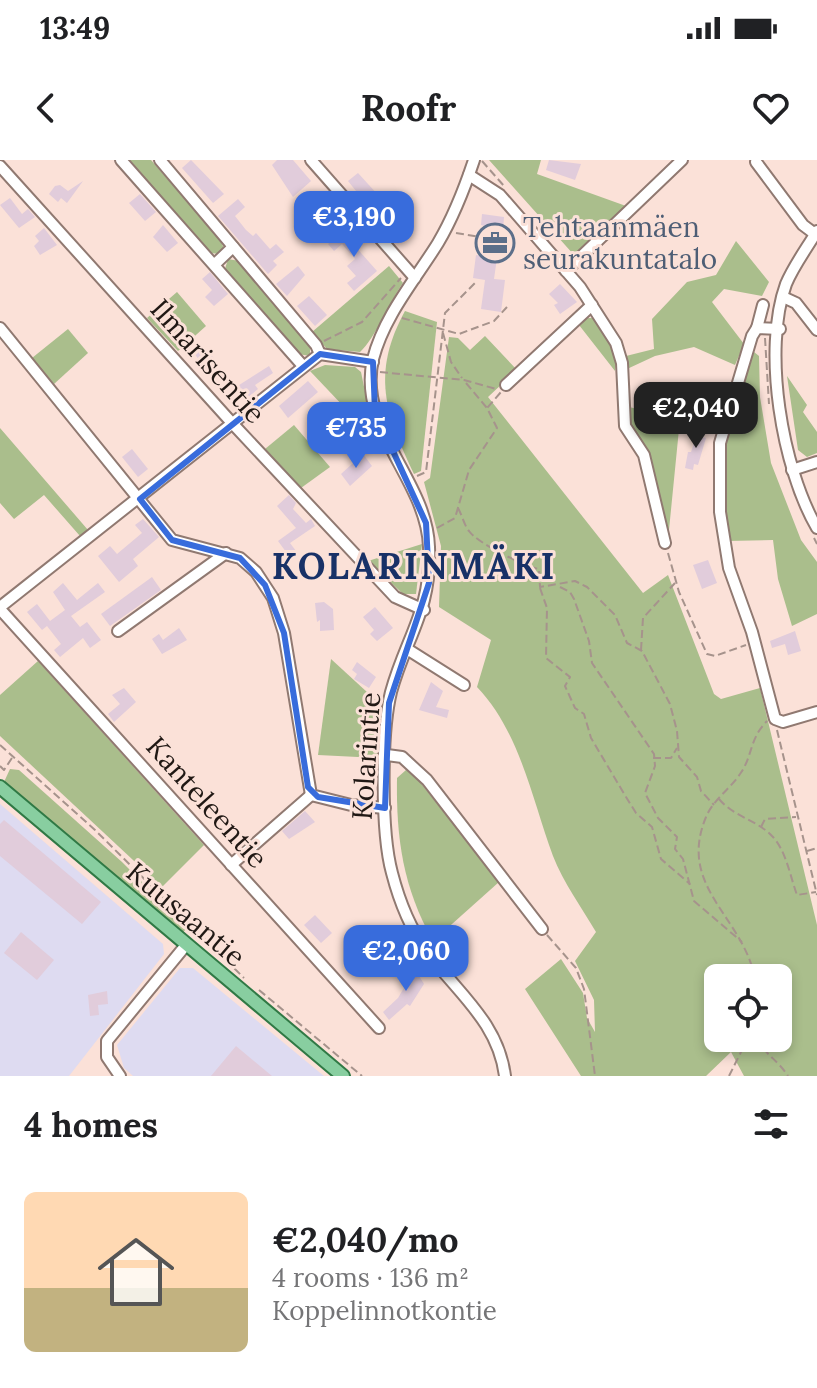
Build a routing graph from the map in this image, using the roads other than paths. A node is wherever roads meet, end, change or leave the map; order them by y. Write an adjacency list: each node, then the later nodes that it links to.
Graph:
1 (121, 160): 11 (street)
2 (160, 160): 10 (street)
3 (311, 160): 13 (street)
4 (474, 160): 8 (street, Kolarintie)
5 (682, 160): 12 (street)
6 (756, 162): 9 (street)
7 (0, 166): 25 (street, Ilmarisentie)
8 (469, 175): 12 (street); 13 (street, Kolarintie)
9 (816, 232): 14 (street)
10 (233, 247): 11 (street); 21 (street)
11 (215, 264): 22 (street)
12 (566, 271): 15 (street)
13 (415, 278): 23 (street, Kolarintie)
14 (783, 297): 19 (street); 20 (street)
15 (592, 305): 24 (street); 30 (street)
16 (763, 305): 18 (street)
17 (0, 328): 28 (street)
18 (757, 328): 19 (street); 37 (street)
19 (780, 329): 27 (street)
20 (817, 330)
21 (318, 349): 22 (street); 23 (street)
22 (303, 366): 25 (street)
23 (376, 367): 33 (street, Kolarintie)
24 (506, 385)
25 (232, 423): 28 (street); 33 (street, Ilmarisentie)
26 (817, 462): 27 (street)
27 (792, 470): 29 (street)
28 (140, 499): 31 (street); 32 (street)
29 (817, 528)
30 (665, 543)
31 (226, 553): 34 (street); 40 (street)
32 (0, 608): 42 (street, Kanteleentie)
33 (424, 610): 35 (street, Kolarintie)
34 (118, 631)
35 (407, 649): 36 (street); 38 (street, Kolarintie)
36 (464, 685)
37 (817, 712)
38 (387, 755): 41 (street, Kolarintie); 43 (street)
39 (0, 787): 44 (main road, Kuusaantie)
40 (311, 795): 41 (street); 42 (street)
41 (385, 808): 48 (street, Kolarintie)
42 (231, 865): 45 (street, Kanteleentie)
43 (542, 929)
44 (186, 945): 46 (street); 47 (main road, Kuusaantie)
45 (379, 1028)
46 (120, 1076)
47 (343, 1076)
48 (505, 1076)

